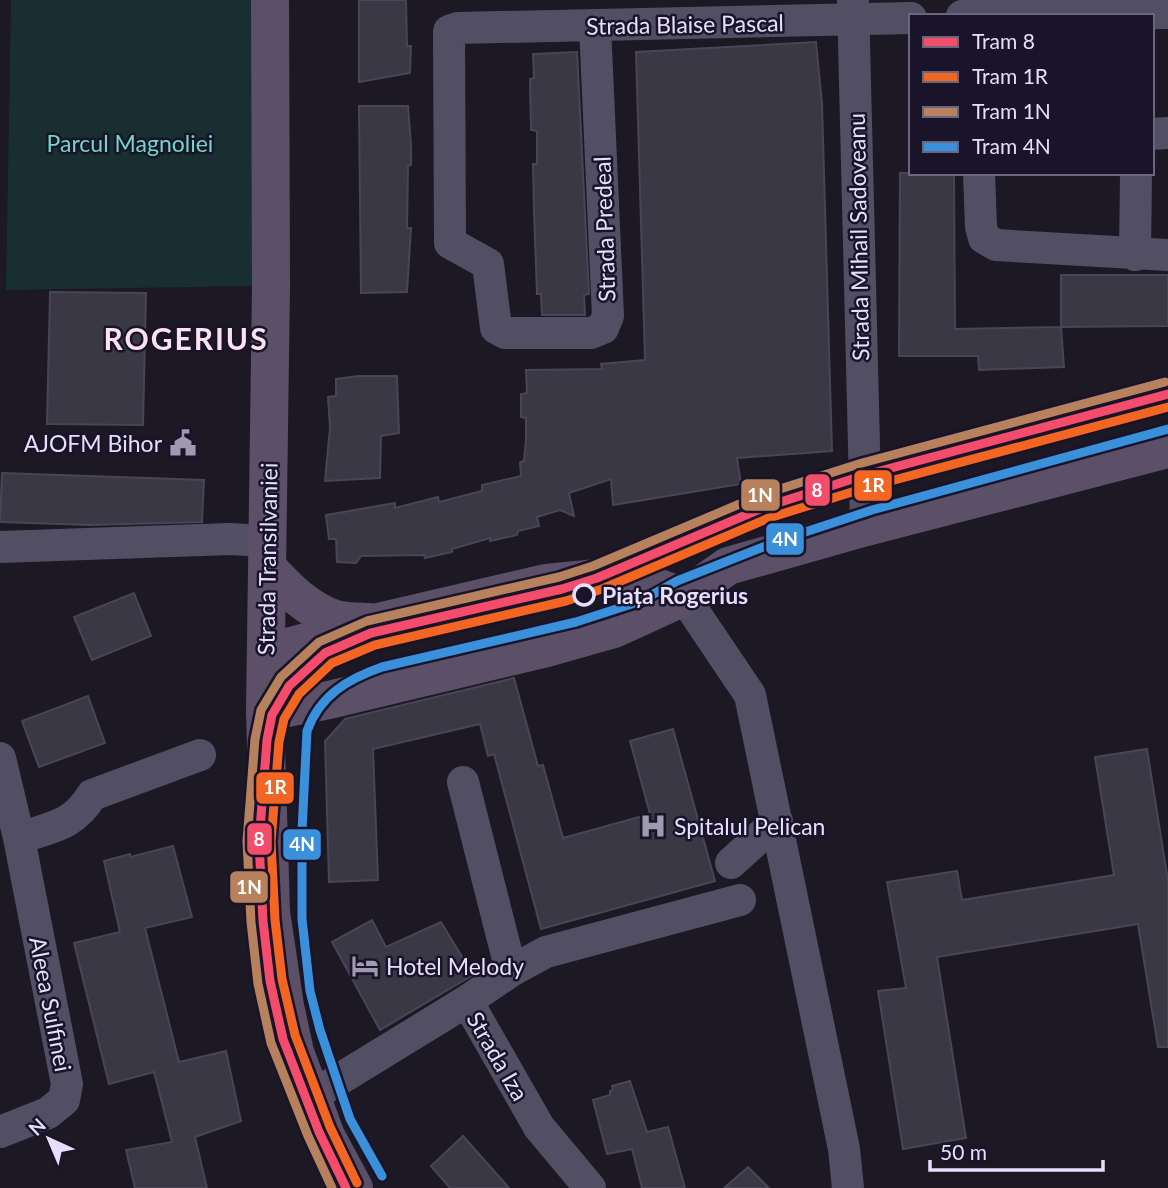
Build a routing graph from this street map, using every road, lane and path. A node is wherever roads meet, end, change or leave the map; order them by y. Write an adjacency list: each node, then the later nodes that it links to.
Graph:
1 (270, 0): 16 (main road, Strada Transilvaniei)
2 (853, 11): 6 (street, Strada Blaise Pascal); 7 (street, Strada Blaise Pascal); 14 (street, Strada Mihail Sadoveanu)
3 (535, 13): 7 (street, Strada Blaise Pascal); 8 (street, Strada Blaise Pascal)
4 (1168, 13): 5 (street)
5 (1071, 14)
6 (909, 18)
7 (595, 26): 8 (street, Strada Predeal)
8 (458, 28)
9 (979, 175): 11 (street)
10 (1136, 175): 11 (street)
11 (1135, 254): 12 (street)
12 (1168, 255)
13 (1168, 449): 14 (main road)
14 (866, 527): 17 (main road)
15 (0, 547): 16 (street)
16 (267, 554): 18 (main road); 19 (main road, Strada Transilvaniei)
17 (684, 597): 18 (main road); 20 (main road); 24 (street)
18 (374, 623): 19 (main road)
19 (266, 653): 20 (main road, Strada Transilvaniei)
20 (265, 712): 30 (main road, Strada Transilvaniei)
21 (200, 755): 25 (street)
22 (0, 758): 25 (street, Aleea Sulfinei)
23 (463, 782): 28 (street)
24 (777, 821): 26 (street); 34 (street)
25 (19, 838): 31 (street, Aleea Sulfinei)
26 (731, 863)
27 (740, 900): 28 (street)
28 (511, 971): 29 (street)
29 (467, 1001): 30 (street, Strada Iza); 33 (street, Strada Iza)
30 (312, 1096): 32 (main road, Strada Transilvaniei)
31 (0, 1132)
32 (354, 1188)
33 (590, 1188)
34 (848, 1188)

